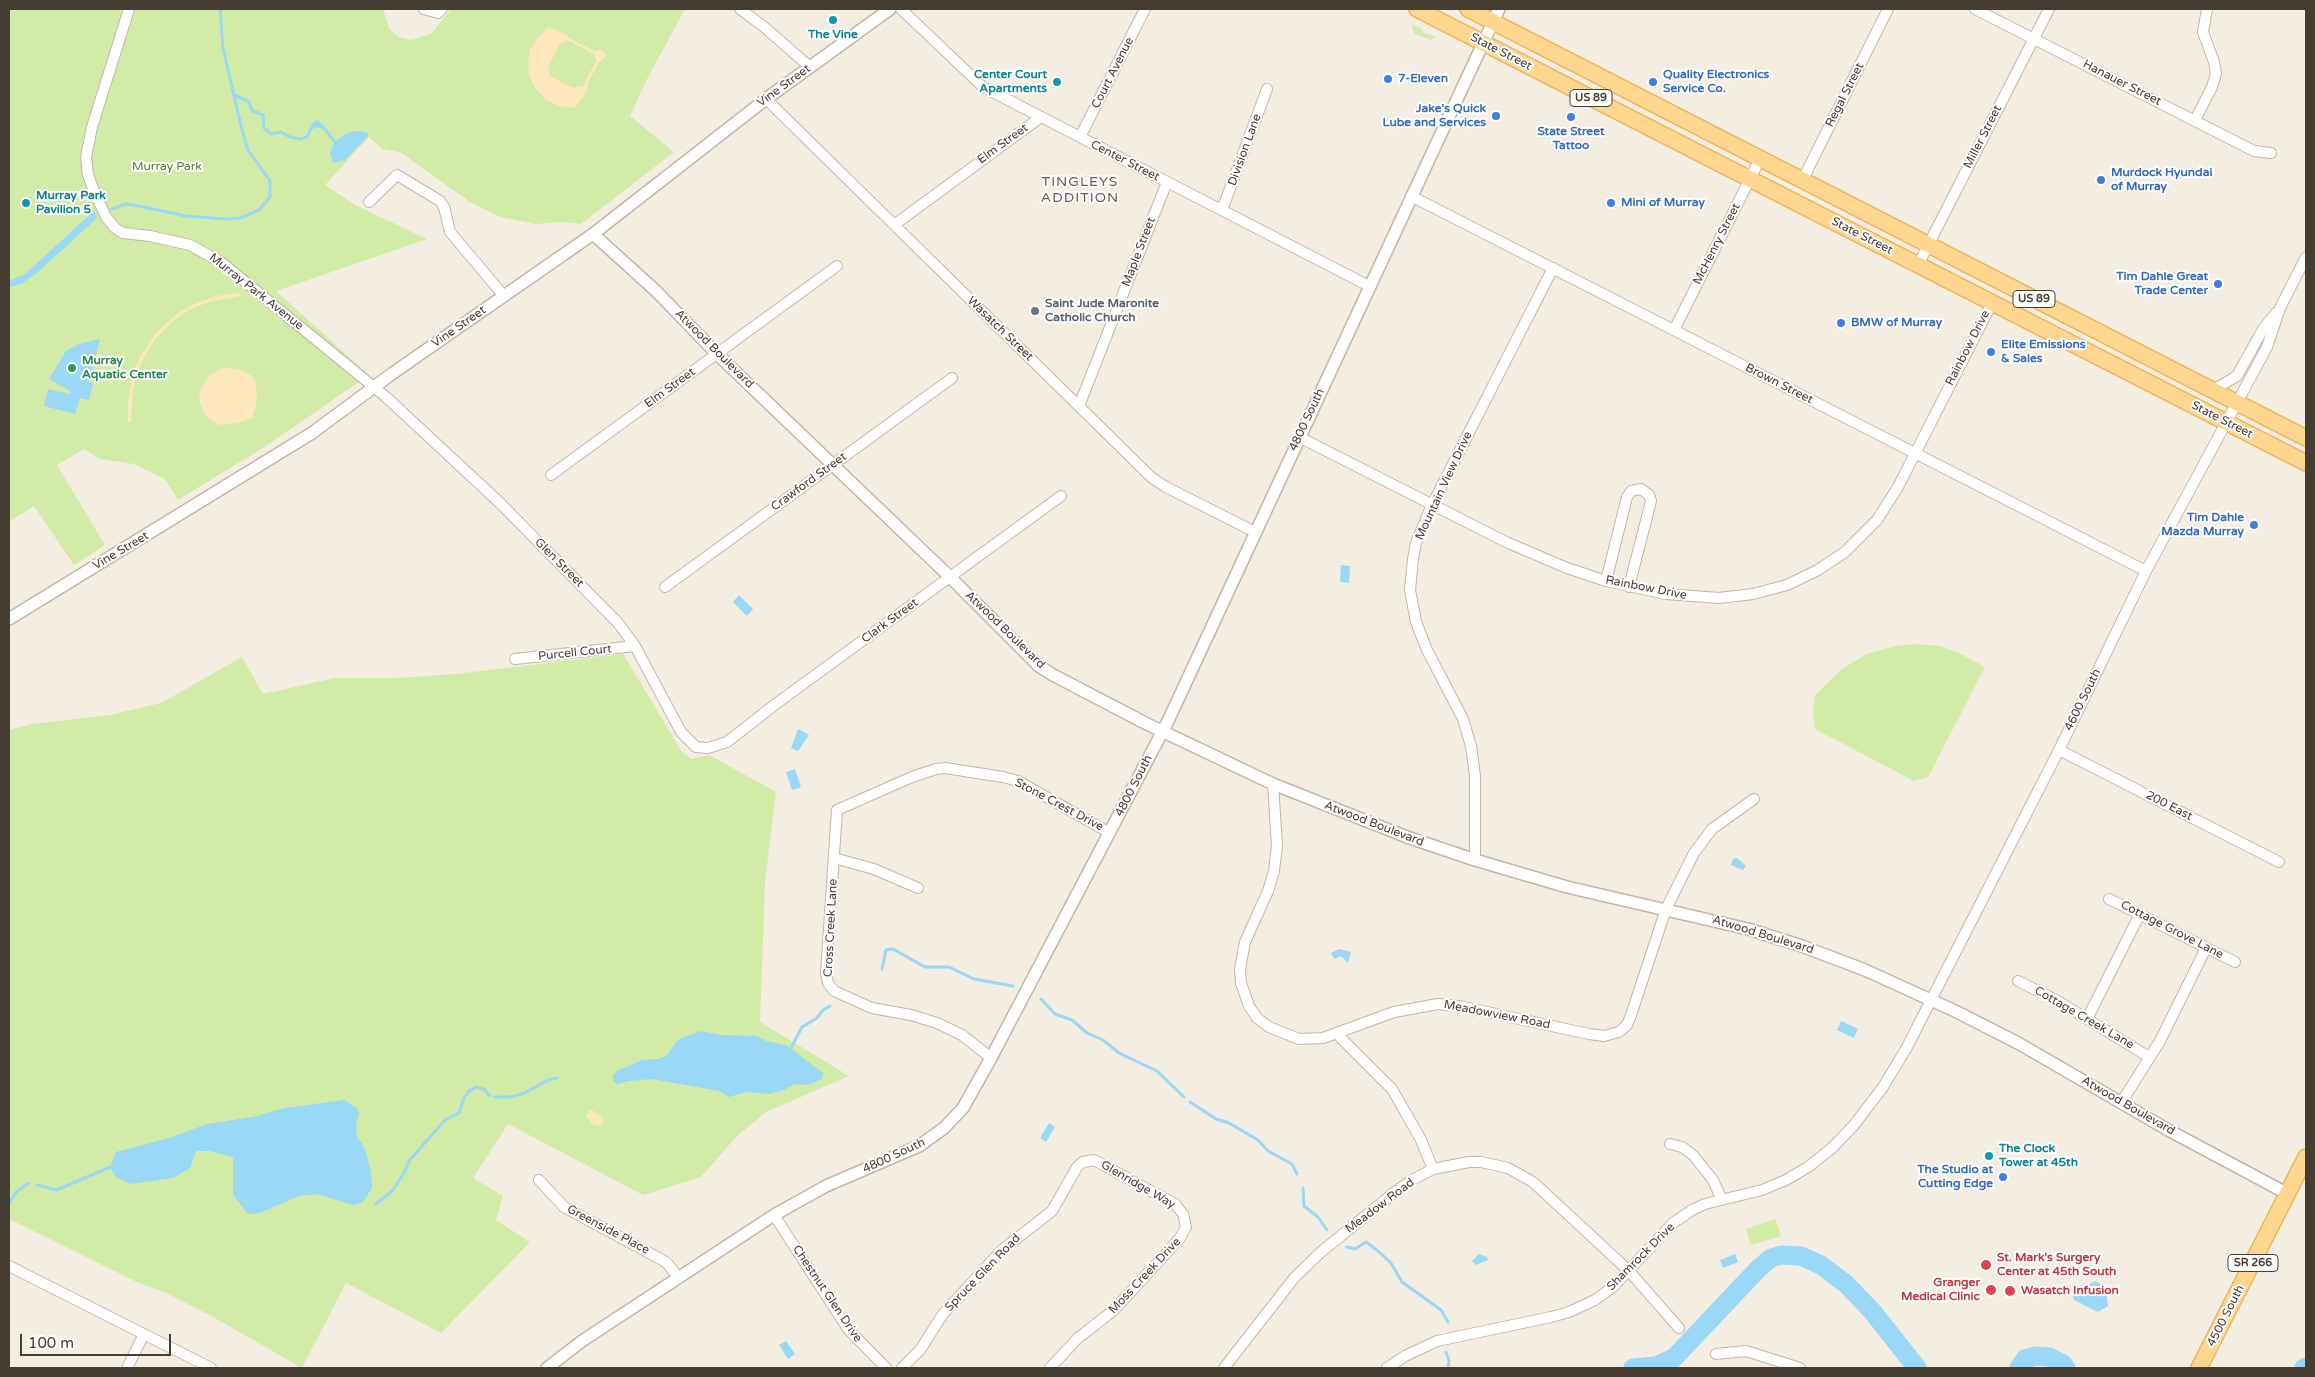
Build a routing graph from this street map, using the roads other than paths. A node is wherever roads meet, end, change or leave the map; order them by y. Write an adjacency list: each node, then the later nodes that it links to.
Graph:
1 (129, 9): 45 (street, Murray Park Avenue)
2 (424, 9): 3 (street)
3 (442, 9)
4 (740, 9): 17 (street)
5 (890, 9): 17 (street, Vine Street)
6 (901, 9): 20 (street, Center Street)
7 (1145, 9): 22 (street, Court Avenue)
8 (1417, 9): 16 (main road, State Street / US 89)
9 (1468, 9): 14 (main road, State Street / US 89)
10 (1888, 9): 26 (street, Regal Street)
11 (1975, 9): 15 (street, Hanauer Street)
12 (2049, 9): 15 (street, Miller Street)
13 (2208, 9): 21 (street)
14 (1496, 15): 16 (street, 4800 South); 24 (main road, State Street / US 89)
15 (2034, 38): 21 (street, Hanauer Street); 33 (street, Miller Street)
16 (1482, 43): 25 (main road, State Street / US 89); 28 (street, 4800 South)
17 (810, 67): 19 (street, Vine Street)
18 (1267, 89): 30 (street, Division Lane)
19 (766, 99): 31 (street, Wasatch Street); 32 (street, Vine Street)
20 (1041, 117): 22 (street, Center Street); 31 (street, Elm Street)
21 (2195, 120): 23 (street, Hanauer Street)
22 (1080, 137): 27 (street, Center Street)
23 (2271, 152)
24 (1760, 159): 25 (street, McHenry Street); 26 (main road, State Street / US 89)
25 (1750, 179): 35 (main road, State Street / US 89); 42 (street, McHenry Street)
26 (1802, 181): 33 (main road, State Street / US 89)
27 (1166, 182): 30 (street, Center Street); 48 (street, Maple Street)
28 (1411, 196): 37 (street, Brown Street); 38 (street, 4800 South)
29 (369, 202): 39 (street)
30 (1222, 210): 38 (street, Center Street)
31 (894, 225): 48 (street, Wasatch Street)
32 (593, 234): 39 (street, Vine Street); 43 (street, Atwood Boulevard)
33 (1929, 245): 35 (street, Miller Street); 46 (main road, State Street / US 89)
34 (2306, 257): 41 (street)
35 (1918, 265): 40 (main road, State Street / US 89)
36 (837, 266): 43 (street, Elm Street)
37 (1553, 268): 42 (street, Brown Street); 57 (street, Mountain View Drive)
38 (1369, 286): 50 (street, 4800 South)
39 (504, 296): 45 (street, Vine Street)
40 (1992, 303): 49 (main road, State Street / US 89); 52 (street, Rainbow Drive)
41 (2280, 308): 46 (street); 47 (street, 4600 South)
42 (1674, 330): 52 (street, Brown Street)
43 (717, 354): 54 (street, Atwood Boulevard); 55 (street, Elm Street)
44 (952, 378): 54 (street, Crawford Street)
45 (374, 387): 64 (street, Vine Street); 65 (street, Glen Street)
46 (2213, 390): 47 (main road, State Street / US 89)
47 (2237, 402): 49 (street, 4600 South); 51 (main road, State Street / US 89)
48 (1079, 406): 58 (street, Wasatch Street)
49 (2226, 422): 53 (main road, State Street / US 89); 59 (street, 4600 South)
50 (1299, 437): 57 (street, Rainbow Drive); 58 (street, 4800 South)
51 (2306, 438)
52 (1915, 453): 59 (street, Brown Street); 63 (street, Rainbow Drive)
53 (2306, 463)
54 (832, 465): 60 (street, Atwood Boulevard); 62 (street, Crawford Street)
55 (551, 475)
56 (1062, 496): 60 (street, Clark Street)
57 (1432, 505): 61 (street, Rainbow Drive); 75 (street, Mountain View Drive)
58 (1254, 532): 67 (street, 4800 South)
59 (2146, 571): 69 (street, 4600 South)
60 (950, 577): 67 (street, Atwood Boulevard); 68 (street, Clark Street)
61 (1606, 581): 63 (street, Rainbow Drive); 63 (street)
62 (665, 587)
63 (1629, 587)
64 (9, 619)
65 (635, 646): 66 (street, Purcell Court); 68 (street, Glen Street)
66 (515, 659)
67 (1163, 731): 70 (street, Atwood Boulevard); 73 (street, 4800 South)
68 (719, 746)
69 (2059, 750): 76 (street, 200 East); 84 (street, 4600 South)
70 (1273, 784): 75 (street, Atwood Boulevard); 86 (street, Meadowview Road)
71 (1754, 799): 79 (street)
72 (837, 810): 73 (street, Stone Crest Drive); 74 (street, Cross Creek Lane)
73 (1110, 833): 88 (street, 4800 South)
74 (834, 858): 77 (street); 88 (street, Cross Creek Lane)
75 (1475, 860): 79 (street, Atwood Boulevard)
76 (2278, 862)
77 (918, 888)
78 (2109, 898): 80 (street, Cottage Grove Lane)
79 (1666, 909): 84 (street, Atwood Boulevard); 86 (street, Meadowview Road)
80 (2140, 914): 81 (street, Cottage Grove Lane); 85 (street)
81 (2206, 948): 82 (street, Cottage Grove Lane); 87 (street)
82 (2235, 962)
83 (2018, 981): 85 (street, Cottage Creek Lane)
84 (1931, 1000): 89 (street, Atwood Boulevard); 96 (street, Shamrock Drive)
85 (2087, 1019): 87 (street, Cottage Creek Lane)
86 (1337, 1034): 93 (street)
87 (2149, 1057): 89 (street)
88 (992, 1058): 97 (street, 4800 South)
89 (2121, 1103): 95 (street, Atwood Boulevard)
90 (1670, 1144): 96 (street)
91 (2306, 1157): 95 (main road, 4500 South / SR 266)
92 (1086, 1161): 98 (street, Glenridge Way); 109 (street, Spruce Glen Road)
93 (1433, 1169): 100 (street, Meadow Road); 111 (street, Meadow Road)
94 (539, 1180): 101 (street, Greenside Place)
95 (2288, 1194): 114 (main road, 4500 South / SR 266)
96 (1722, 1200): 100 (street, Shamrock Drive)
97 (774, 1215): 101 (street, 4800 South); 108 (street, Chestnut Glen Drive)
98 (1185, 1218): 110 (street, Moss Creek Drive)
99 (9, 1266): 103 (street)
100 (1629, 1271): 102 (street, Meadow Road); 112 (street, Shamrock Drive)
101 (679, 1278): 107 (street, 4800 South)
102 (1679, 1328)
103 (144, 1334): 105 (street); 106 (street)
104 (1716, 1354): 113 (street)
105 (127, 1368)
106 (211, 1368)
107 (546, 1368)
108 (886, 1368)
109 (902, 1368)
110 (1050, 1368)
111 (1224, 1368)
112 (1387, 1368)
113 (1800, 1368)
114 (2199, 1368)

